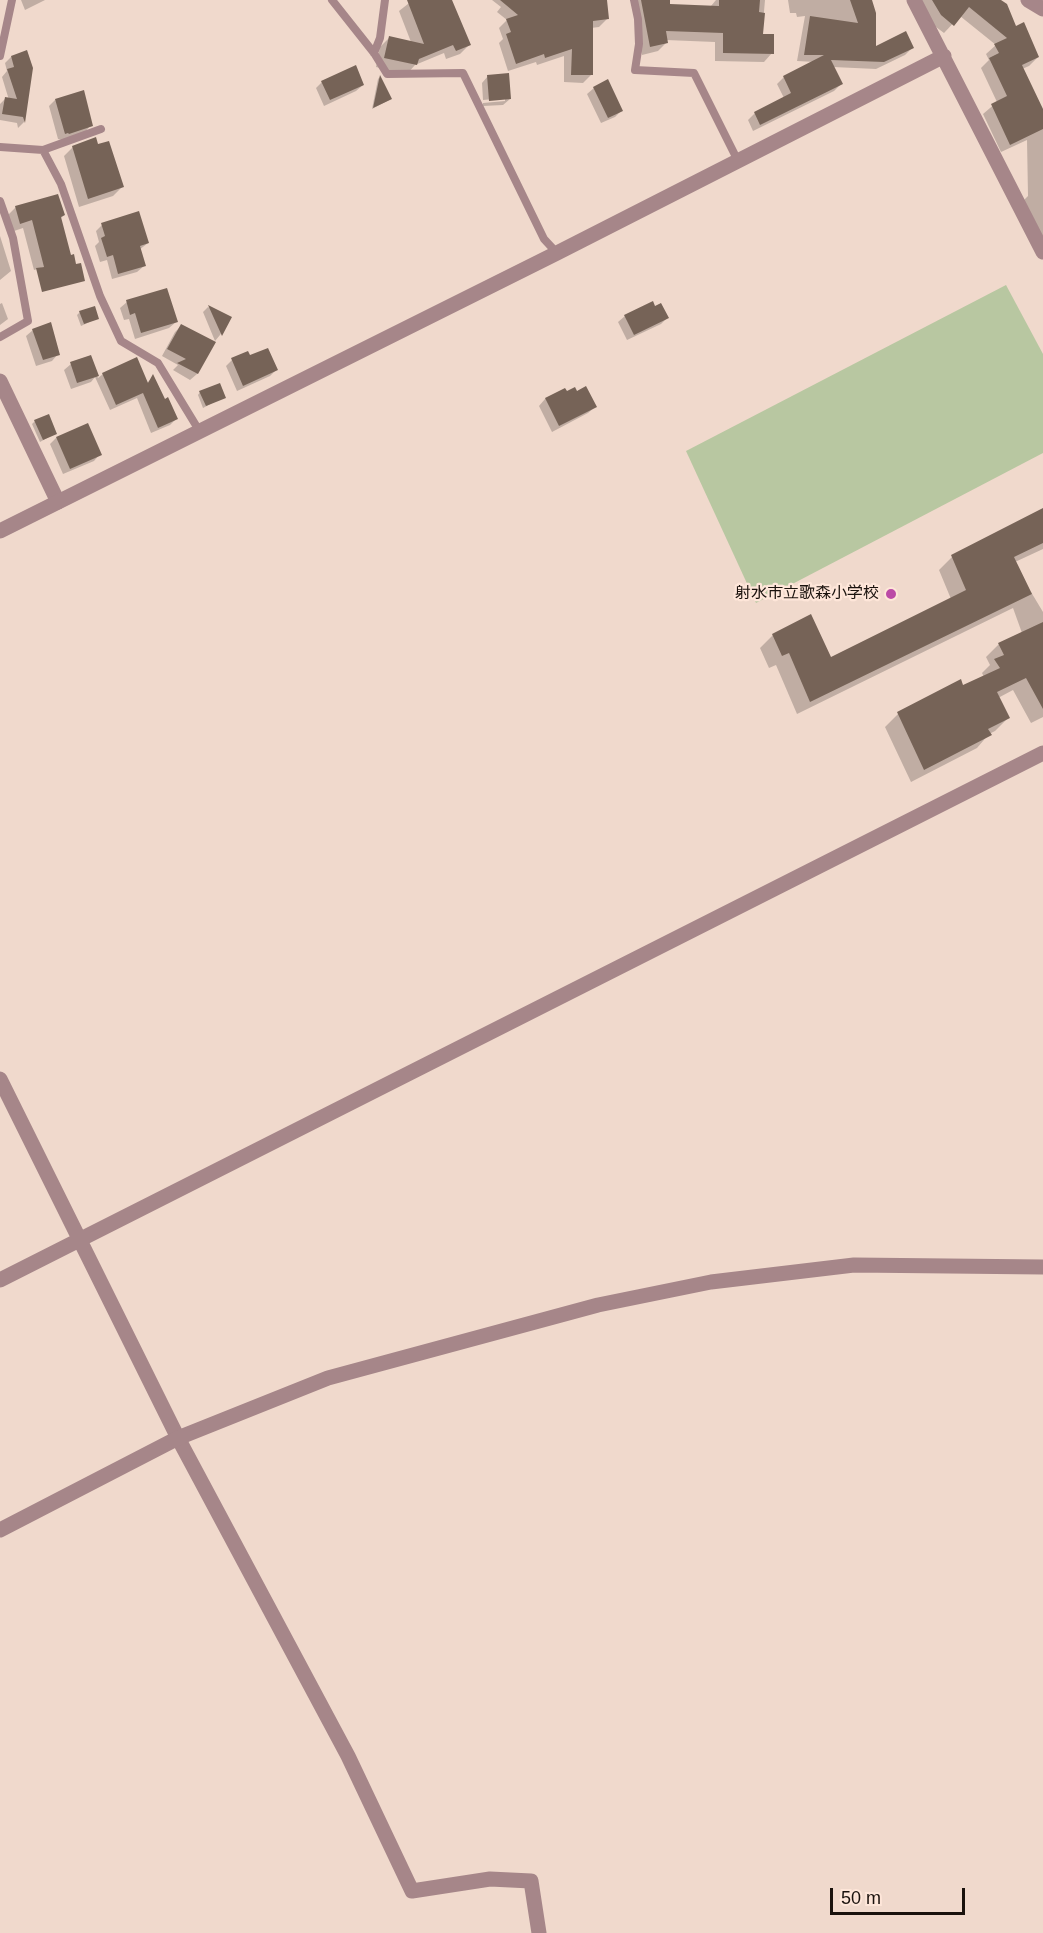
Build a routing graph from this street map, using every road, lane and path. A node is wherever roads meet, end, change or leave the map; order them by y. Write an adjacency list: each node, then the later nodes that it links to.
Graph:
1 (12, 0): 9 (lane)
2 (332, 0): 8 (lane)
3 (385, 0): 8 (lane)
4 (634, 0): 14 (lane)
5 (914, 0): 10 (street)
6 (1028, 0): 7 (street)
7 (1043, 9)
8 (374, 53): 17 (lane)
9 (0, 56)
10 (944, 57): 14 (street); 16 (street)
11 (101, 129): 13 (lane)
12 (0, 147): 13 (lane)
13 (43, 150): 20 (lane)
14 (738, 161): 17 (street)
15 (0, 201): 18 (lane)
16 (1043, 252)
17 (557, 253): 20 (street)
18 (0, 337)
19 (0, 381): 21 (street)
20 (200, 432): 21 (street)
21 (57, 502): 22 (street)
22 (0, 531)
23 (1043, 753): 25 (street)
24 (0, 1078): 25 (street)
25 (81, 1239): 27 (street); 28 (street)
26 (1043, 1267): 28 (street)
27 (0, 1280)
28 (178, 1438): 29 (street); 30 (street)
29 (0, 1530)
30 (539, 1933)

